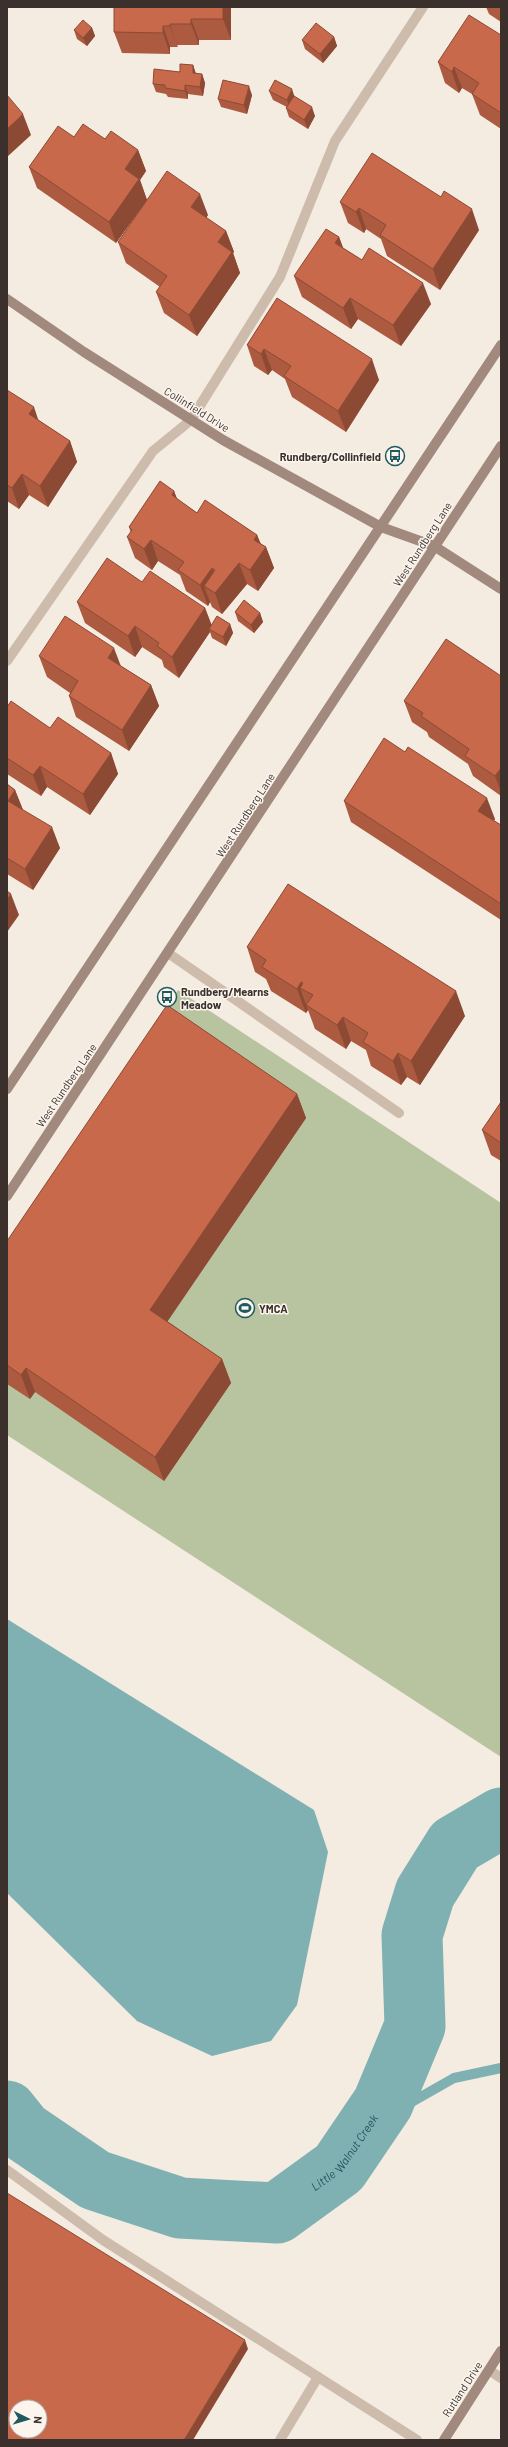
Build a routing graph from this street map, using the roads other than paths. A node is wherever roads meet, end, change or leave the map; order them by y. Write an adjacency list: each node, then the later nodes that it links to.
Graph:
1 (423, 7): 4 (lane)
2 (7, 299): 4 (main road, Collinfield Drive)
3 (501, 345): 6 (main road)
4 (191, 420): 6 (main road, Collinfield Drive); 9 (lane)
5 (501, 446): 7 (main road, West Rundberg Lane)
6 (381, 527): 7 (main road, Collinfield Drive); 11 (main road)
7 (434, 546): 8 (main road, Collinfield Drive); 10 (main road, West Rundberg Lane)
8 (501, 589)
9 (7, 661)
10 (168, 953): 12 (lane); 13 (main road, West Rundberg Lane)
11 (7, 1089)
12 (399, 1113)
13 (7, 1196)
14 (7, 2170): 17 (lane)
15 (501, 2351): 16 (main road, Rutland Drive)
16 (489, 2370): 18 (lane); 21 (main road, Rutland Drive)
17 (318, 2377): 19 (lane); 20 (lane)
18 (501, 2378)
19 (280, 2440)
20 (417, 2440)
21 (444, 2440)

